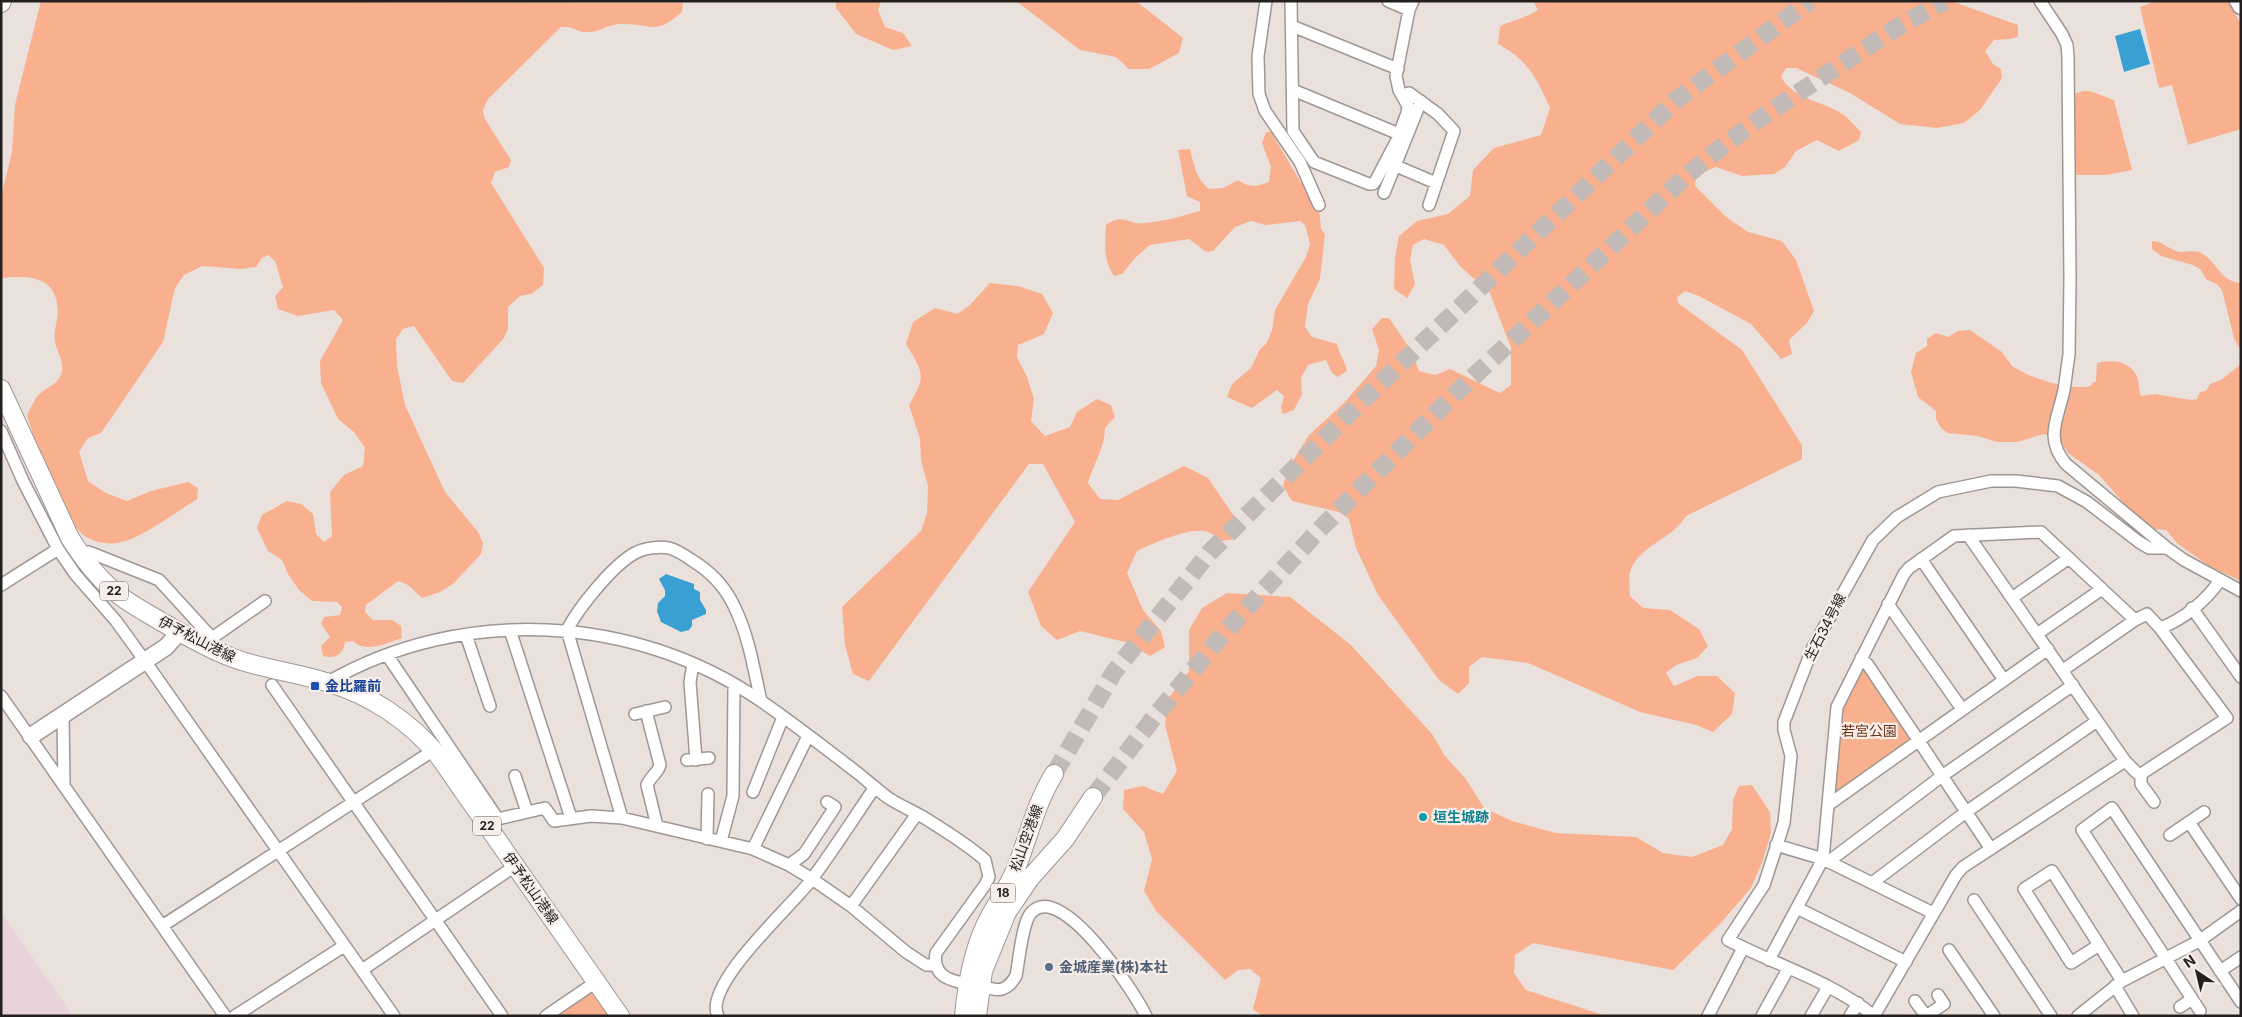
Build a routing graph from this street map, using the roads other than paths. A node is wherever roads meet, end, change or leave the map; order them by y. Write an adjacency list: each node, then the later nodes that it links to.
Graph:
1 (1266, 1): 17 (street)
2 (1291, 1): 8 (street)
3 (1388, 1): 6 (street)
4 (2040, 1): 22 (street)
5 (2238, 1): 7 (street)
6 (1411, 6): 9 (street)
7 (2241, 6)
8 (1292, 26): 9 (street); 10 (street)
9 (1398, 70): 11 (street)
10 (1293, 90): 13 (street); 13 (street)
11 (1402, 95): 12 (street); 13 (street)
12 (1421, 102): 14 (street); 15 (street)
13 (1399, 134)
14 (1396, 166): 15 (street); 16 (street)
15 (1436, 182): 18 (street)
16 (1384, 193)
17 (1319, 205)
18 (1428, 205)
19 (2, 396): 24 (main road, 伊予松山港線 / 22)
20 (1, 431): 23 (street)
21 (1968, 535): 25 (street); 26 (street); 31 (street)
22 (2166, 548): 27 (street); 94 (street, 生石34号線)
23 (58, 549): 28 (street); 46 (street)
24 (80, 554): 39 (main road, 伊予松山港線 / 22); 42 (street)
25 (2069, 558): 29 (street); 31 (street)
26 (1921, 559): 33 (street); 50 (street)
27 (2220, 580): 30 (street); 34 (street)
28 (1, 585)
29 (2102, 589): 35 (street); 40 (street)
30 (2241, 591)
31 (2012, 598): 40 (street)
32 (264, 601): 42 (street)
33 (1888, 604): 45 (street); 59 (street)
34 (2192, 608): 36 (street); 49 (street)
35 (2135, 620): 36 (street); 48 (street)
36 (2160, 628): 70 (street)
37 (510, 630): 38 (street); 41 (street); 86 (street)
38 (566, 630): 47 (street); 56 (street); 87 (street)
39 (178, 631): 42 (main road, 伊予松山港線 / 22); 46 (street)
40 (2038, 634): 43 (street)
41 (466, 635): 44 (street); 57 (street)
42 (210, 642): 51 (main road, 伊予松山港線 / 22)
43 (2048, 649): 48 (street); 50 (street)
44 (387, 655): 51 (street); 65 (street)
45 (1861, 658): 66 (street); 81 (street)
46 (145, 661): 60 (street); 97 (street)
47 (693, 664): 52 (street); 67 (street)
48 (2062, 670): 53 (street)
49 (2241, 677)
50 (2004, 680): 59 (street)
51 (328, 682): 65 (main road, 伊予松山港線 / 22)
52 (734, 685): 56 (street); 93 (street)
53 (2073, 685): 62 (street); 72 (street)
54 (272, 686): 80 (street)
55 (1, 696): 63 (street)
56 (761, 701): 61 (street)
57 (490, 706)
58 (665, 707): 90 (street)
59 (1962, 709): 66 (street)
60 (63, 715): 63 (street); 73 (street)
61 (783, 717): 64 (street); 75 (street)
62 (2097, 721): 68 (street); 83 (street)
63 (31, 736): 73 (street)
64 (808, 736): 74 (street); 96 (street)
65 (431, 739): 80 (street); 88 (main road, 伊予松山港線 / 22)
66 (1918, 740): 72 (street); 81 (street)
67 (709, 758)
68 (2125, 761): 70 (street); 95 (street)
69 (1054, 774): 126 (main road, 松山空港線 / 18)
70 (2141, 774): 79 (street)
71 (515, 776): 82 (street)
72 (1942, 776): 83 (street); 98 (street)
73 (64, 787): 110 (street)
74 (875, 788): 85 (street); 101 (street)
75 (753, 792)
76 (708, 794): 92 (street)
77 (1093, 797): 126 (main road, 松山空港線 / 18)
78 (828, 802): 99 (street)
79 (2154, 802)
80 (353, 803): 97 (street); 109 (street)
81 (1828, 805): 98 (street)
82 (527, 812): 86 (street); 88 (street)
83 (1966, 812): 95 (street); 102 (street)
84 (2204, 812): 89 (street)
85 (916, 814): 105 (street); 120 (street)
86 (571, 818): 87 (street)
87 (622, 818): 90 (street)
88 (492, 821): 100 (main road, 伊予松山港線 / 22)
89 (2189, 822): 91 (street); 103 (street)
90 (657, 826): 92 (street)
91 (2170, 835)
92 (708, 839): 93 (street)
93 (720, 841): 96 (street)
94 (1776, 845): 98 (street); 114 (street, 生石34号線)
95 (1990, 849): 108 (street)
96 (753, 850): 99 (street)
97 (278, 852): 110 (street); 113 (street)
98 (1825, 860): 102 (street); 106 (street)
99 (790, 865): 101 (street)
100 (515, 866): 109 (street); 124 (main road, 伊予松山港線 / 22)
101 (812, 879): 105 (street); 141 (street)
102 (1872, 884): 108 (street)
103 (2241, 899)
104 (1974, 900): 152 (street)
105 (851, 906): 120 (street)
106 (1797, 908): 118 (street); 119 (street)
107 (2241, 912): 111 (street)
108 (1933, 913): 119 (street)
109 (435, 920): 122 (street); 138 (street)
110 (162, 926): 135 (street)
111 (2199, 940): 116 (street); 116 (street); 123 (street)
112 (2099, 945): 112 (street); 125 (street)
113 (344, 946): 122 (street); 136 (street)
114 (1743, 948): 118 (street); 145 (street)
115 (1949, 950): 151 (street)
116 (2164, 958): 125 (street); 129 (street)
117 (2241, 958): 123 (street)
118 (1769, 960): 121 (street)
119 (1906, 962): 149 (street)
120 (936, 965): 126 (street)
121 (1788, 969): 127 (street); 146 (street)
122 (362, 970): 137 (street)
123 (2220, 971): 131 (street)
124 (596, 982): 139 (street); 140 (main road, 伊予松山港線 / 22)
125 (2118, 983): 153 (street); 154 (street)
126 (974, 985): 142 (main road, 松山空港線 / 18); 143 (main road, 松山空港線 / 18); 144 (street)
127 (1828, 987): 132 (street); 147 (street)
128 (1938, 996): 150 (street)
129 (2192, 999): 133 (street); 134 (street)
130 (1915, 1001): 150 (street)
131 (2241, 1002)
132 (1858, 1003): 148 (street); 149 (street)
133 (2180, 1007)
134 (2200, 1011)
135 (225, 1016)
136 (235, 1016)
137 (394, 1016)
138 (502, 1016)
139 (546, 1016)
140 (620, 1016)
141 (718, 1016)
142 (964, 1016)
143 (977, 1016)
144 (1146, 1016)
145 (1708, 1016)
146 (1762, 1016)
147 (1811, 1016)
148 (1850, 1016)
149 (1874, 1016)
150 (1926, 1016)
151 (1994, 1016)
152 (2052, 1016)
153 (2079, 1016)
154 (2133, 1016)

